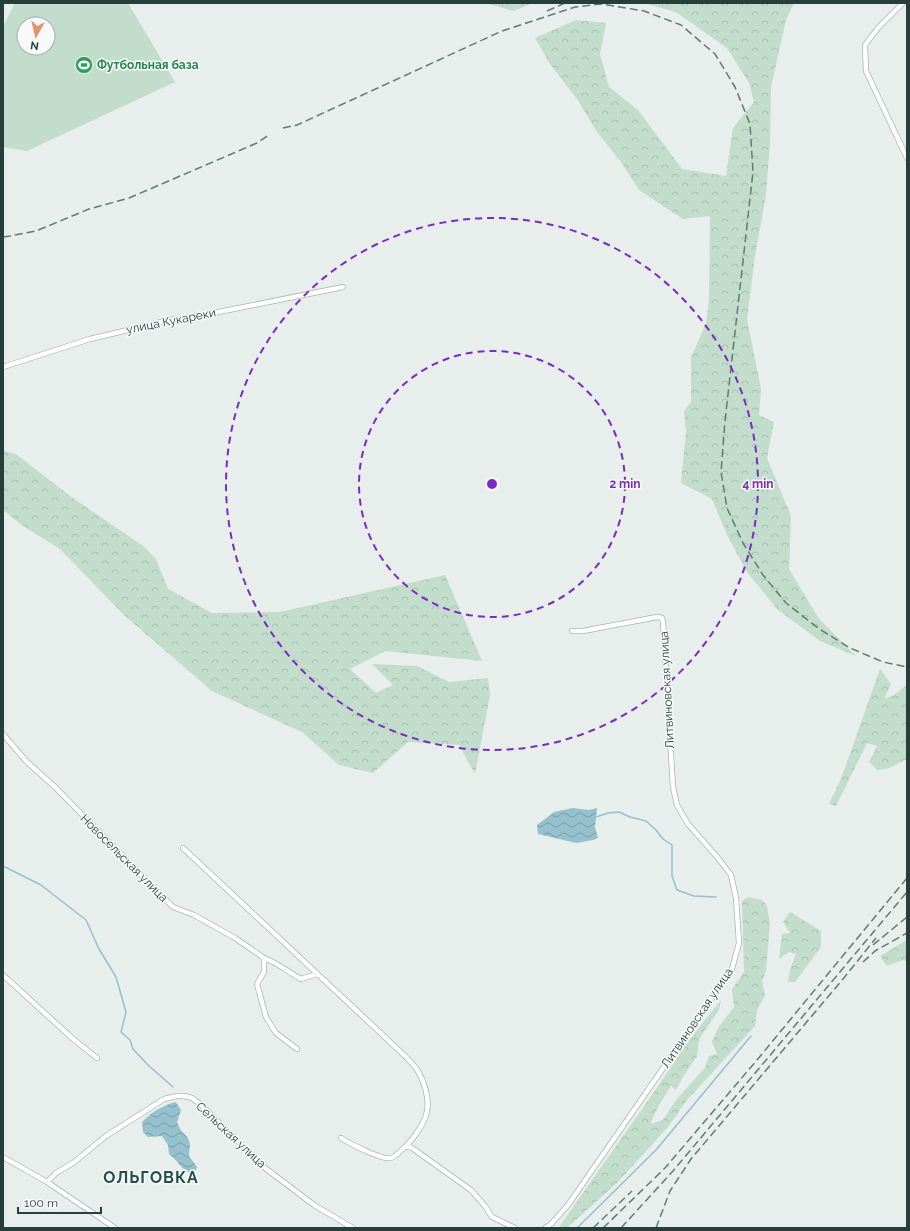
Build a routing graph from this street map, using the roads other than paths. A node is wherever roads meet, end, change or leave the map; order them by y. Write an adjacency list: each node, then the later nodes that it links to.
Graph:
1 (903, 3): 2 (street)
2 (907, 158)
3 (343, 287): 4 (street, улица Кукареки)
4 (3, 367)
5 (572, 631): 20 (street, Литвиновская улица)
6 (3, 734): 8 (street, Новосельская улица)
7 (183, 848): 9 (street)
8 (264, 958): 9 (street, Новосельская улица); 11 (street)
9 (317, 974): 14 (street)
10 (3, 975): 12 (street)
11 (297, 1049)
12 (97, 1058)
13 (341, 1138): 14 (street)
14 (406, 1146): 19 (street)
15 (3, 1157): 16 (street)
16 (47, 1182): 17 (street); 18 (street, Сельская улица)
17 (115, 1228)
18 (353, 1228)
19 (514, 1228)
20 (545, 1228)

